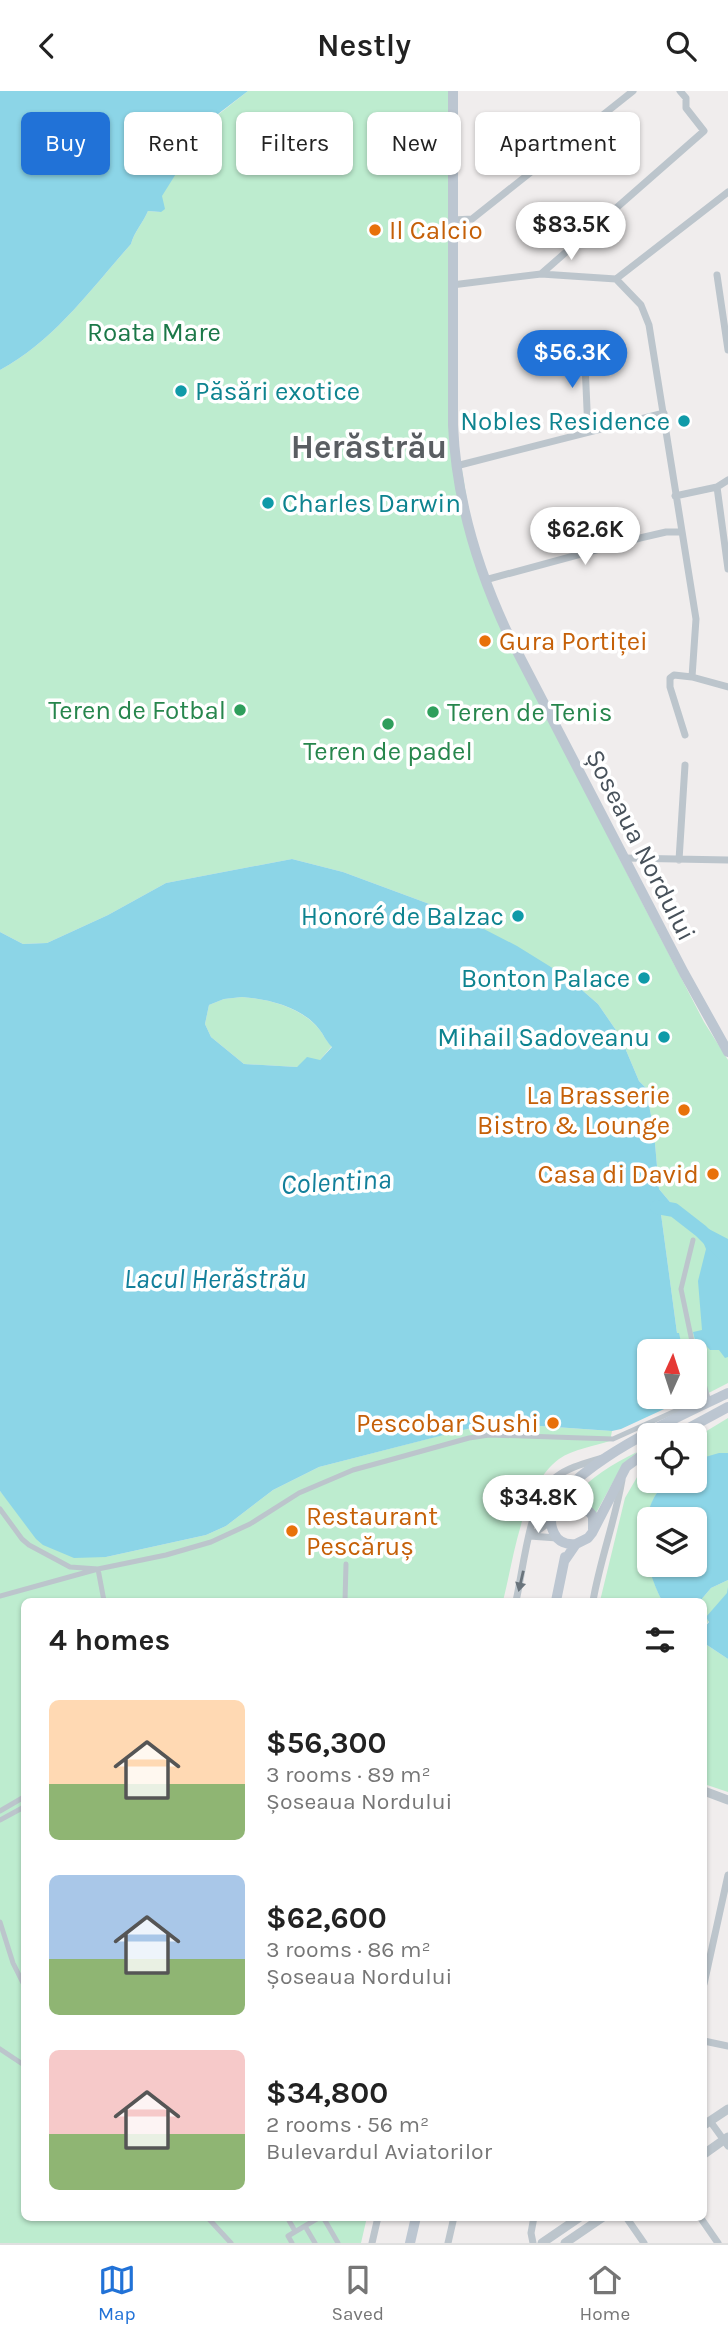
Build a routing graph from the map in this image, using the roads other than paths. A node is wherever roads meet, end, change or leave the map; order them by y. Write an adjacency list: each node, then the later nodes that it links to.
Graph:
1 (453, 91): 5 (main road, Șoseaua Nordului)
2 (633, 91): 5 (street)
3 (680, 91): 6 (street)
4 (728, 192): 8 (street)
5 (453, 220): 9 (main road, Șoseaua Nordului)
6 (541, 274): 8 (street); 9 (street)
7 (717, 275): 11 (street)
8 (616, 279): 12 (street)
9 (452, 285): 14 (main road, Șoseaua Nordului)
10 (577, 342): 13 (street)
11 (728, 350)
12 (664, 413): 13 (street); 17 (street)
13 (588, 432): 14 (street)
14 (456, 466): 20 (main road, Șoseaua Nordului)
15 (728, 480): 16 (street)
16 (717, 487): 17 (street); 19 (street)
17 (675, 496): 18 (street)
18 (681, 532): 20 (street); 21 (street)
19 (728, 569)
20 (485, 580): 25 (main road, Șoseaua Nordului)
21 (692, 677): 22 (street); 23 (street)
22 (728, 687)
23 (685, 735)
24 (685, 765): 26 (street)
25 (624, 858): 26 (street); 28 (main road, Șoseaua Nordului)
26 (679, 860): 27 (street)
27 (728, 860)
28 (728, 1052)
29 (693, 1240): 30 (street)
30 (692, 1339)
31 (728, 1393): 33 (main road)
32 (707, 1397): 33 (street)
33 (709, 1402): 37 (main road)
34 (728, 1407): 36 (main road)
35 (678, 1409): 48 (street)
36 (698, 1423)
37 (606, 1456): 41 (main road); 43 (street)
38 (637, 1458): 39 (main road)
39 (623, 1473): 42 (main road); 54 (street)
40 (0, 1509): 48 (street)
41 (552, 1518): 42 (main road); 43 (street); 44 (main road)
42 (592, 1533): 45 (main road)
43 (530, 1536): 44 (street); 52 (street, one-way to 52)
44 (560, 1540): 45 (main road); 46 (main road)
45 (576, 1544): 46 (main road)
46 (565, 1560): 53 (main road)
47 (346, 1564): 51 (street)
48 (97, 1569): 49 (street); 50 (street)
49 (0, 1596)
50 (103, 1598)
51 (345, 1598)
52 (517, 1598)
53 (557, 1598)
54 (594, 1598)
55 (707, 1792): 57 (street)
56 (21, 1799): 59 (street)
57 (728, 1800)
58 (21, 1809): 60 (street)
59 (0, 1811)
60 (0, 1820)
61 (728, 1875): 63 (street)
62 (0, 1922): 64 (street)
63 (707, 1970)
64 (21, 1979)
65 (707, 2042): 66 (street)
66 (728, 2046)
67 (0, 2049): 68 (street)
68 (21, 2063)
69 (728, 2109): 70 (street)
70 (707, 2123): 71 (street)
71 (727, 2141): 72 (street)
72 (707, 2152)
73 (211, 2221): 87 (street)
74 (289, 2221): 86 (street)
75 (313, 2221): 85 (street)
76 (320, 2221): 90 (street)
77 (377, 2221): 91 (street)
78 (415, 2221): 92 (main road)
79 (453, 2221): 93 (street)
80 (533, 2221): 94 (street)
81 (574, 2221): 95 (street)
82 (597, 2221): 96 (street)
83 (629, 2221): 97 (street)
84 (703, 2221): 98 (street)
85 (305, 2226): 86 (street); 89 (street)
86 (295, 2231): 88 (street)
87 (231, 2243)
88 (292, 2243)
89 (315, 2243)
90 (338, 2243)
91 (372, 2243)
92 (410, 2243)
93 (448, 2243)
94 (533, 2243)
95 (542, 2243)
96 (565, 2243)
97 (644, 2243)
98 (718, 2243)

